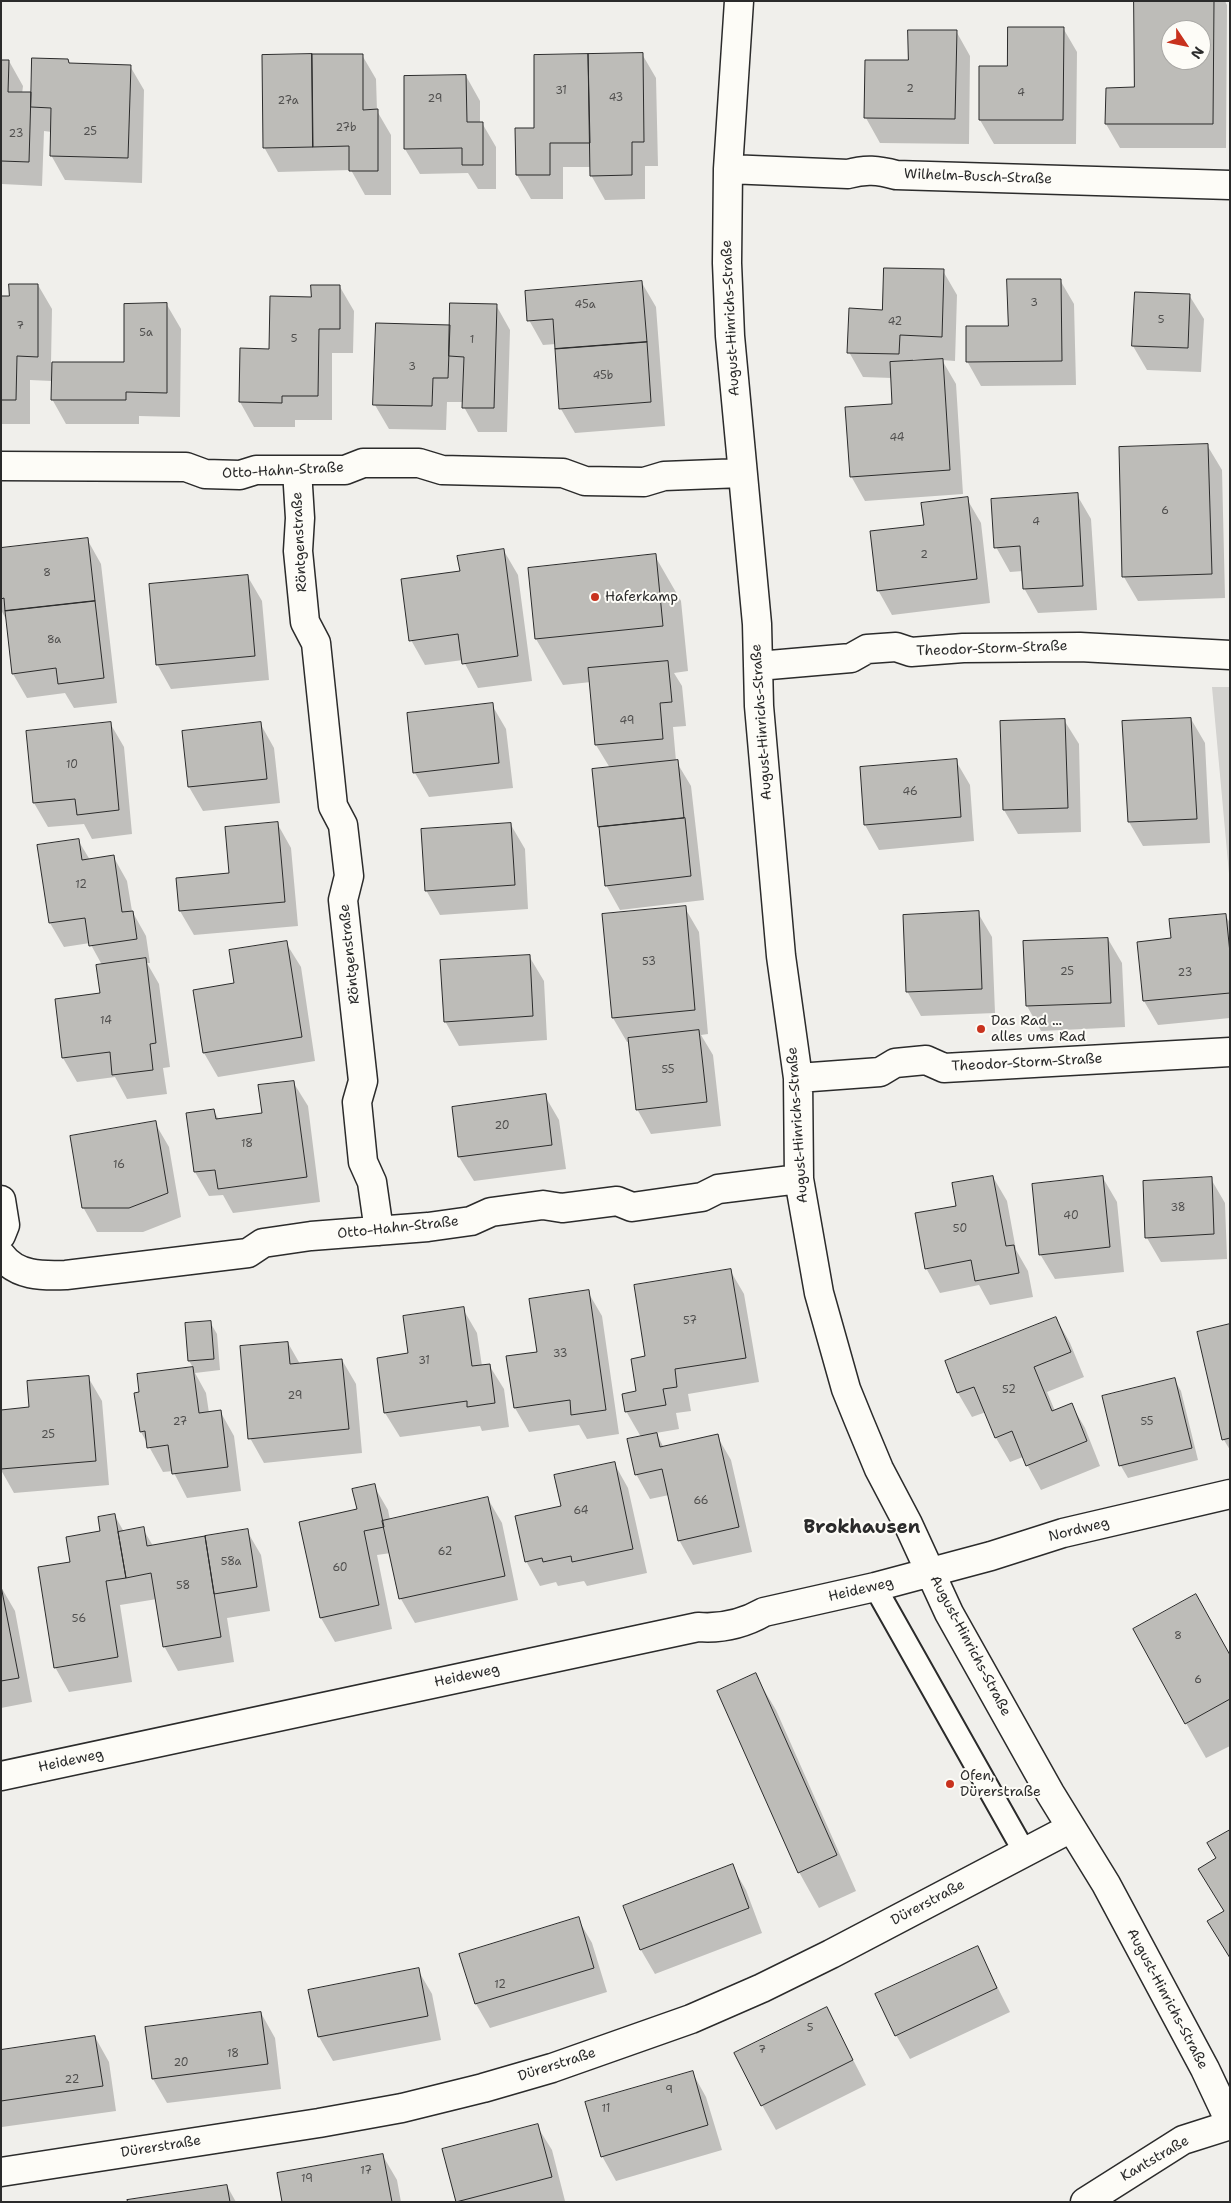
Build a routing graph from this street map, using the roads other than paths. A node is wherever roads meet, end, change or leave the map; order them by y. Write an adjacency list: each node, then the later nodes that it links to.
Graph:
1 (740, 1): 2 (street, August-Hinrichs-Straße)
2 (728, 169): 3 (street, Wilhelm-Busch-Straße); 6 (street, August-Hinrichs-Straße)
3 (1230, 185)
4 (1, 466): 5 (street, Otto-Hahn-Straße)
5 (297, 470): 6 (street, Otto-Hahn-Straße); 13 (street, Röntgenstraße)
6 (742, 473): 8 (street, August-Hinrichs-Straße)
7 (1230, 655): 8 (street, Theodor-Storm-Straße)
8 (758, 666): 10 (street, August-Hinrichs-Straße)
9 (1230, 1052): 10 (street, Theodor-Storm-Straße)
10 (798, 1078): 11 (street, August-Hinrichs-Straße)
11 (799, 1179): 13 (street, Otto-Hahn-Straße); 17 (street, August-Hinrichs-Straße)
12 (1, 1200): 14 (street)
13 (379, 1231): 15 (street, Otto-Hahn-Straße)
14 (1, 1236)
15 (1, 1255)
16 (1230, 1494): 17 (street, Nordweg)
17 (930, 1572): 18 (street, Heideweg); 20 (street, August-Hinrichs-Straße)
18 (875, 1587): 19 (street, Heideweg); 21 (lane)
19 (1, 1776)
20 (1071, 1828): 21 (street, Dürerstraße); 22 (street, August-Hinrichs-Straße)
21 (1025, 1853): 23 (street, Dürerstraße)
22 (1230, 2123): 24 (street, Kantstraße)
23 (1, 2172)
24 (1115, 2193): 25 (street, Kantstraße)
25 (1085, 2202)

